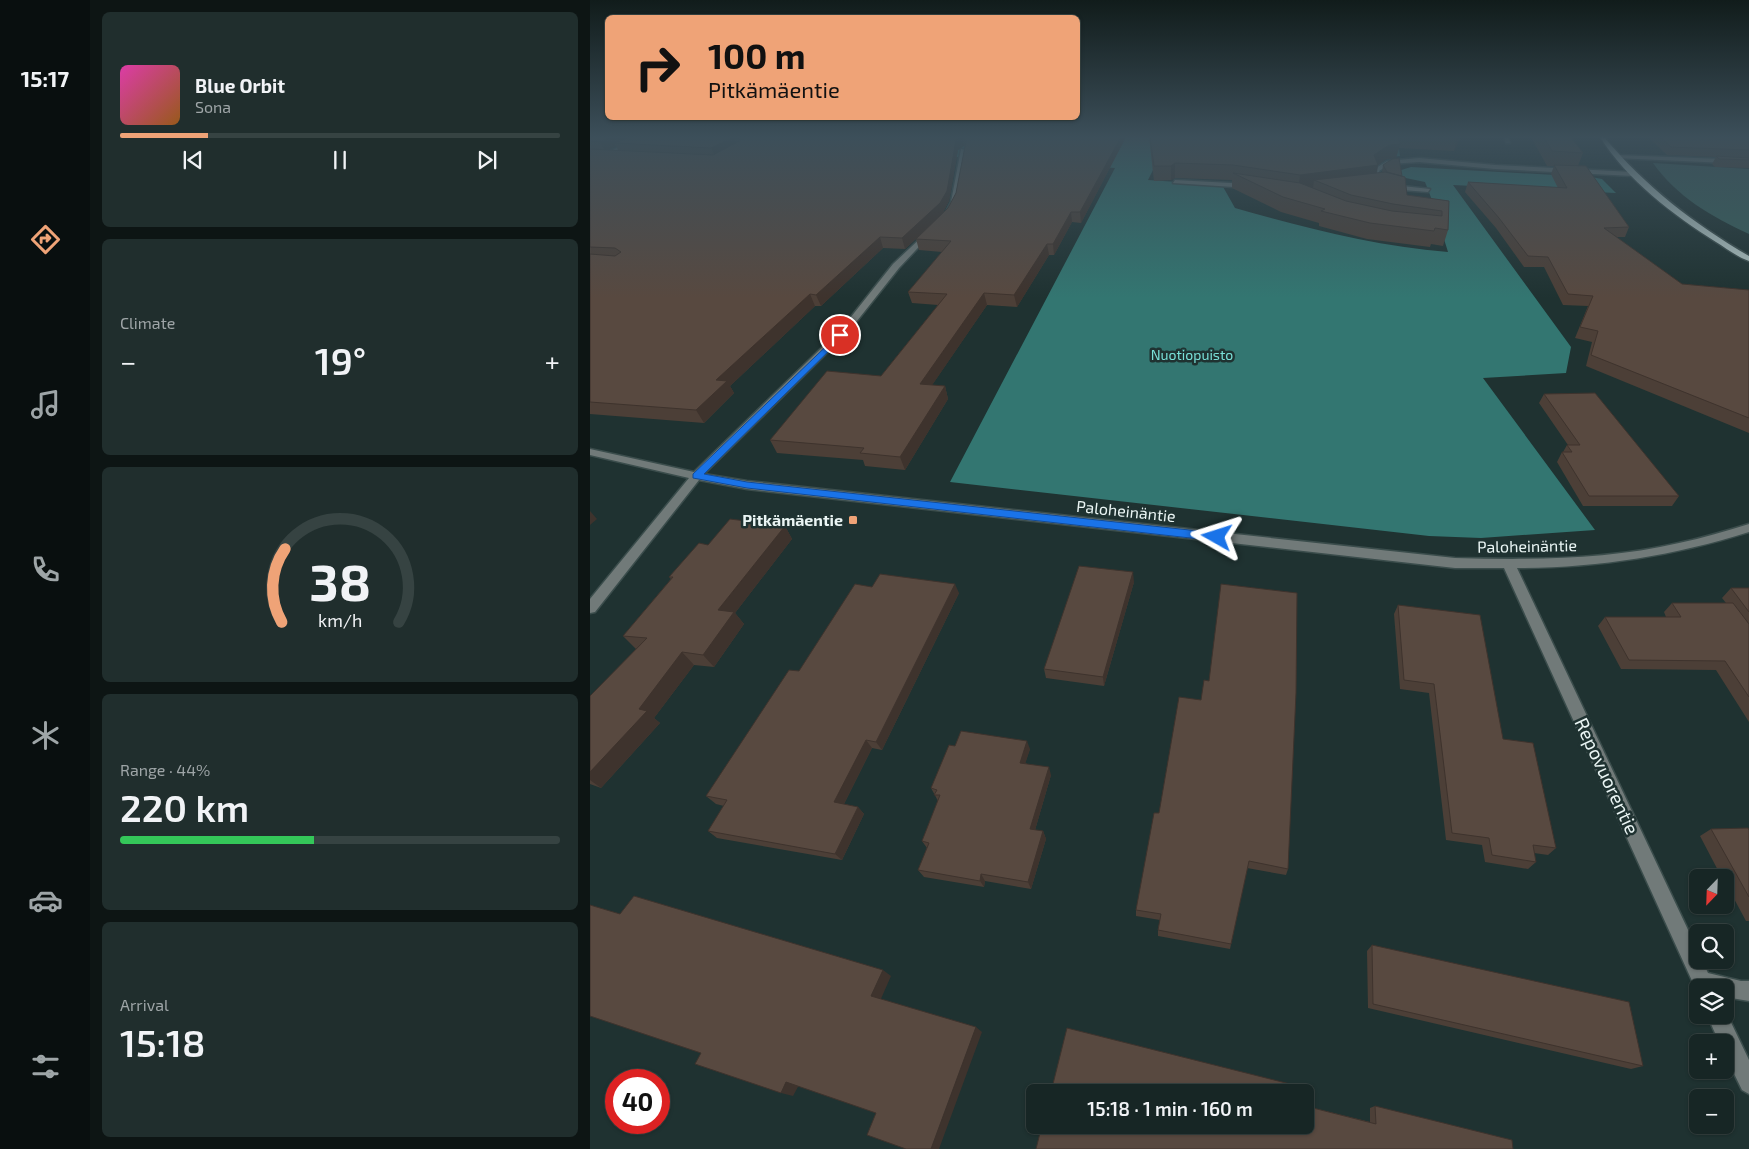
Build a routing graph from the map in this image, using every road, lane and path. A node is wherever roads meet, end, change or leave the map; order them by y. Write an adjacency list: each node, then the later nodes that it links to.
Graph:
1 (956, 191): 3 (street)
2 (1653, 191): 5 (main road)
3 (947, 216)
4 (936, 227): 7 (street)
5 (1749, 258)
6 (590, 452): 7 (street, Paloheinäntie)
7 (696, 476): 9 (street, Paloheinäntie); 10 (street)
8 (1749, 528): 9 (street, Paloheinäntie)
9 (1509, 565): 11 (street, Repovuorentie)
10 (590, 608)
11 (1701, 979)
12 (1734, 990): 13 (street)
13 (1749, 991)
14 (1722, 1024): 15 (street)
15 (1749, 1083)

